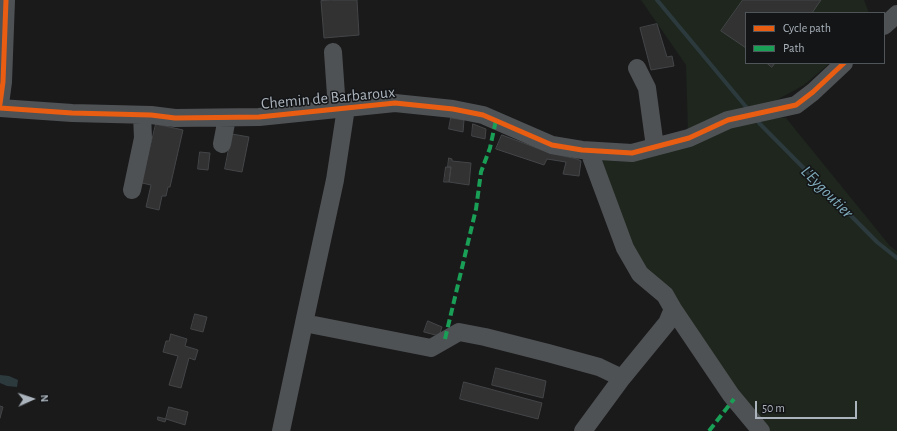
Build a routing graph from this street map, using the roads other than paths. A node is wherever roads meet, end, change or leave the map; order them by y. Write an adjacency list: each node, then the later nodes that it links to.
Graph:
1 (6, 0): 7 (street)
2 (897, 14): 3 (street)
3 (885, 25)
4 (333, 52): 9 (street)
5 (843, 64): 13 (street, Chemin de Barbaroux)
6 (636, 68): 13 (street)
7 (0, 104)
8 (0, 108): 10 (street, Chemin de Barbaroux)
9 (341, 109): 11 (street, Chemin de Barbaroux); 14 (street, Chemin de Barbaroux); 17 (street)
10 (142, 115): 11 (street, Chemin de Barbaroux); 15 (street)
11 (227, 118): 12 (street)
12 (222, 144)
13 (655, 146): 14 (street, Chemin de Barbaroux)
14 (589, 151): 16 (street)
15 (132, 190)
16 (673, 310): 18 (street); 21 (street)
17 (304, 323): 18 (street); 19 (street)
18 (622, 378): 20 (street)
19 (281, 431)
20 (583, 431)
21 (761, 431)

